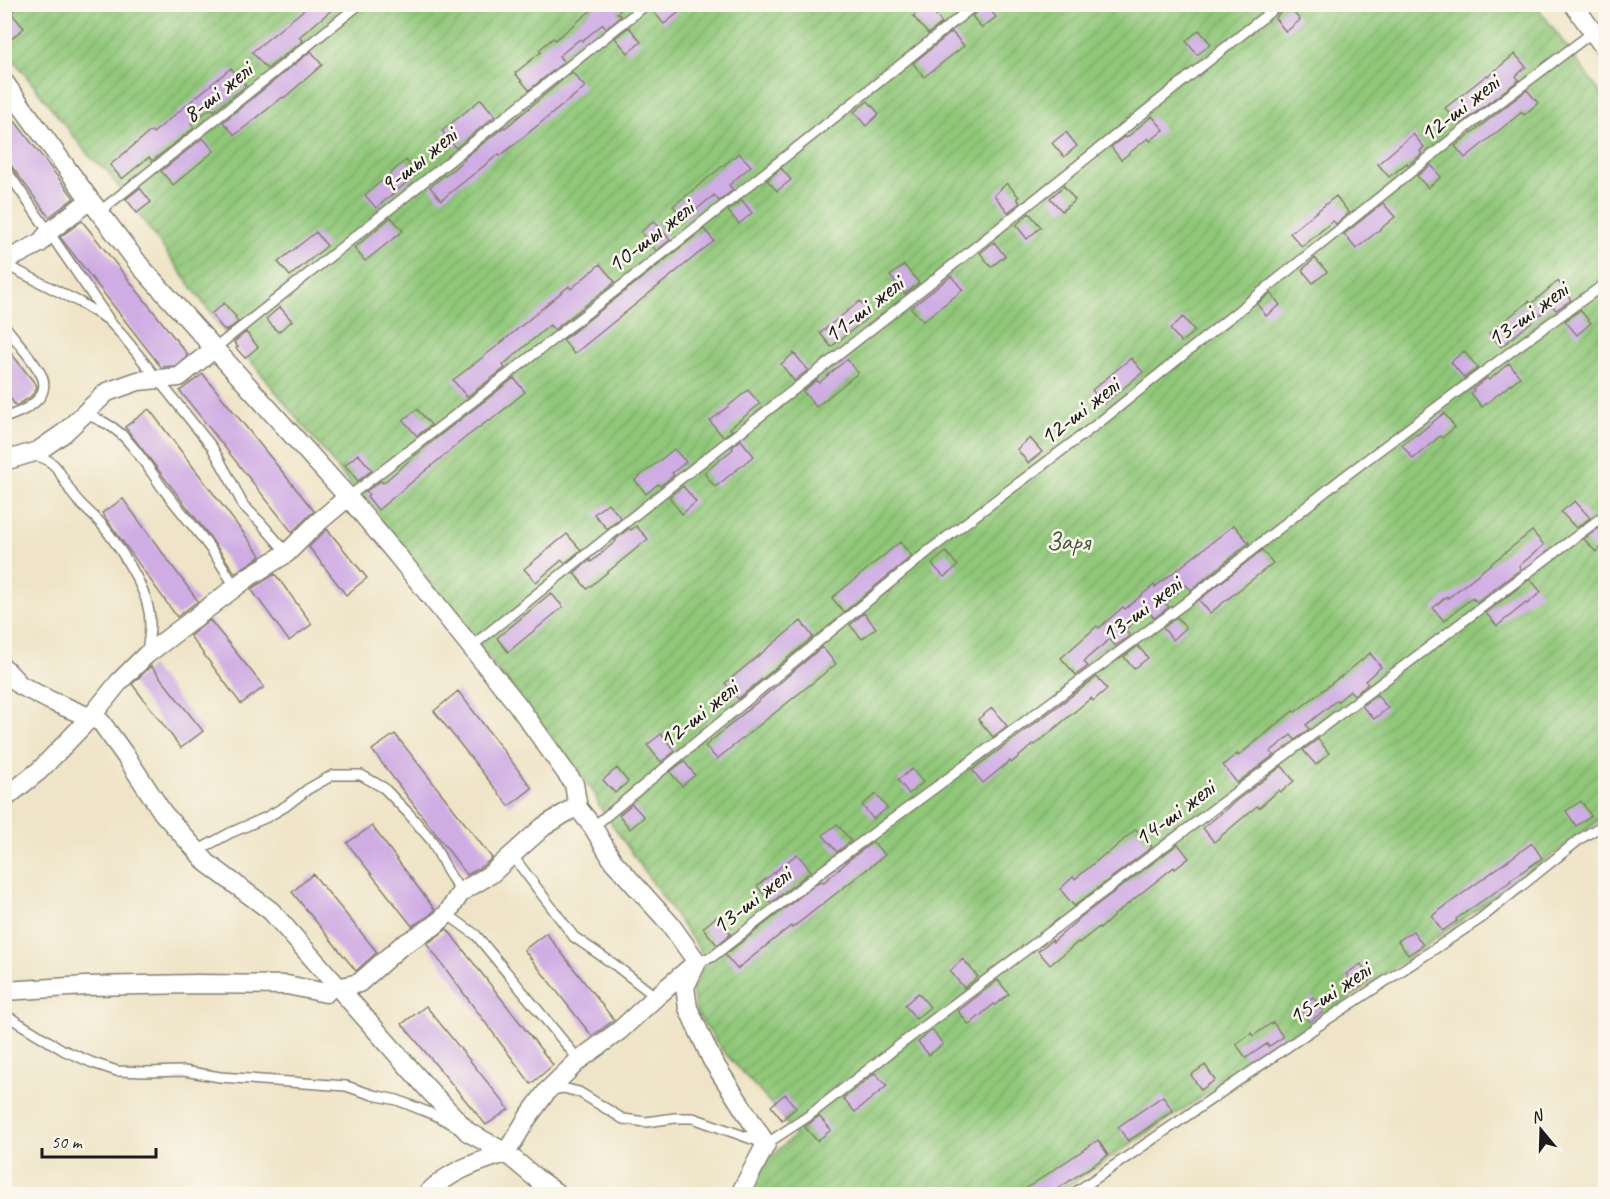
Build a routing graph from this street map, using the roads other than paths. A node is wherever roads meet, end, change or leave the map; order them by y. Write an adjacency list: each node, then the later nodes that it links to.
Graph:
1 (13, 4): 7 (lane)
2 (360, 4): 12 (lane, 8-ші желі)
3 (647, 4): 19 (lane, 9-шы желі)
4 (976, 4): 25 (lane, 10-шы желі)
5 (1280, 4): 29 (lane, 11-ші желі)
6 (1573, 4): 8 (street)
7 (4, 12)
8 (1593, 32): 9 (street); 36 (lane, 12-ші желі)
9 (1605, 50)
10 (4, 82): 12 (street)
11 (4, 167): 13 (lane)
12 (95, 206): 13 (street); 19 (street)
13 (50, 231): 14 (street); 18 (lane)
14 (4, 258)
15 (4, 264): 18 (lane)
16 (1605, 284): 41 (lane, 13-ші желі)
17 (4, 325): 22 (lane)
18 (114, 327): 20 (lane)
19 (214, 349): 20 (street); 25 (street)
20 (159, 380): 21 (street); 27 (lane)
21 (85, 414): 23 (street); 28 (lane)
22 (4, 418)
23 (29, 453): 24 (street); 30 (lane)
24 (4, 461)
25 (348, 497): 27 (street); 29 (street)
26 (1605, 514): 49 (lane, 14-ші желі)
27 (287, 553): 28 (street)
28 (235, 588): 30 (street)
29 (472, 646): 34 (street)
30 (146, 655): 32 (street)
31 (4, 668): 32 (street)
32 (90, 718): 33 (street); 37 (street)
33 (4, 799)
34 (578, 808): 36 (street); 38 (street)
35 (1605, 823): 54 (lane, 15-ші желі)
36 (593, 827): 41 (street)
37 (196, 851): 39 (lane); 42 (street)
38 (512, 855): 39 (street); 44 (lane)
39 (461, 892): 40 (street)
40 (447, 914): 42 (street); 46 (lane)
41 (697, 962): 44 (street); 49 (street)
42 (332, 990): 43 (street); 48 (street)
43 (4, 991)
44 (656, 997): 46 (street)
45 (4, 1014): 48 (lane)
46 (579, 1060): 47 (street)
47 (547, 1091): 49 (lane); 50 (street)
48 (468, 1132): 50 (street)
49 (766, 1144): 53 (street)
50 (506, 1153): 51 (street); 52 (street)
51 (427, 1194)
52 (558, 1194)
53 (741, 1194)
54 (1073, 1194)

